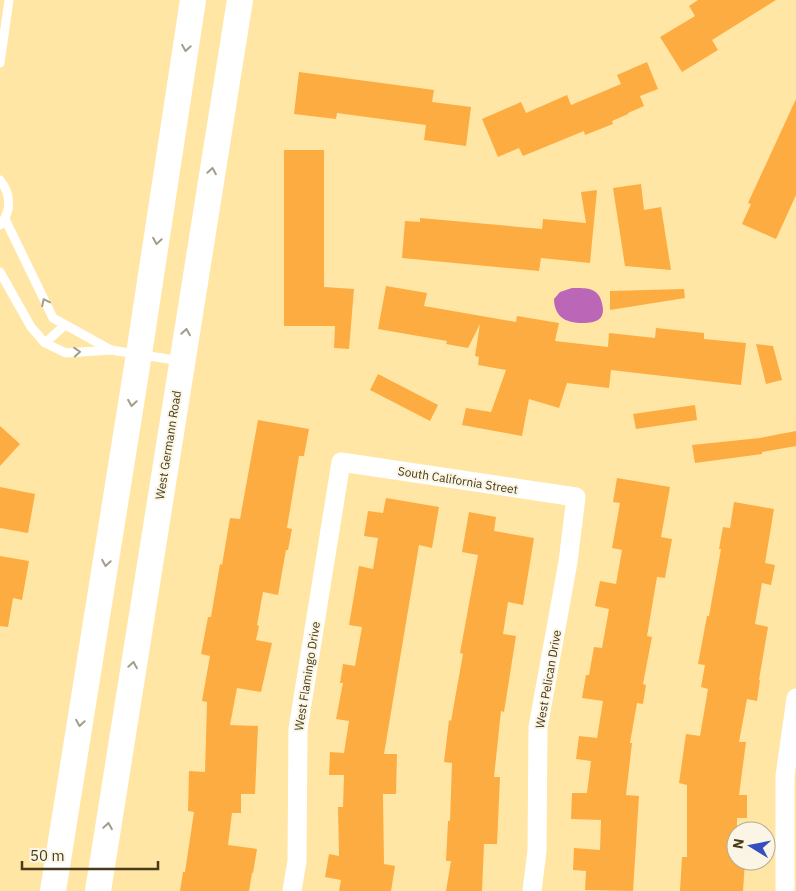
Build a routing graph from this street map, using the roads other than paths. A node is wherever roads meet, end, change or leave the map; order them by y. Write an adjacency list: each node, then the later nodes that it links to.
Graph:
1 (9, 0): 4 (lane)
2 (193, 0): 11 (main road, one-way to 11)
3 (240, 0): 12 (main road, West Germann Road, one-way to 3)
4 (0, 63)
5 (0, 180): 6 (lane)
6 (2, 222): 8 (lane, one-way to 6)
7 (0, 272): 9 (lane)
8 (65, 325): 9 (lane); 10 (lane)
9 (45, 344): 10 (lane, one-way to 10)
10 (111, 350): 11 (lane)
11 (139, 354): 12 (lane); 16 (main road, one-way to 16)
12 (181, 361): 17 (main road, West Germann Road, one-way to 12)
13 (341, 462): 14 (street, South California Street); 18 (street, West Flamingo Drive)
14 (576, 497): 19 (street, West Pelican Drive)
15 (796, 698): 20 (street)
16 (53, 891)
17 (98, 891)
18 (292, 891)
19 (532, 891)
20 (785, 891)

